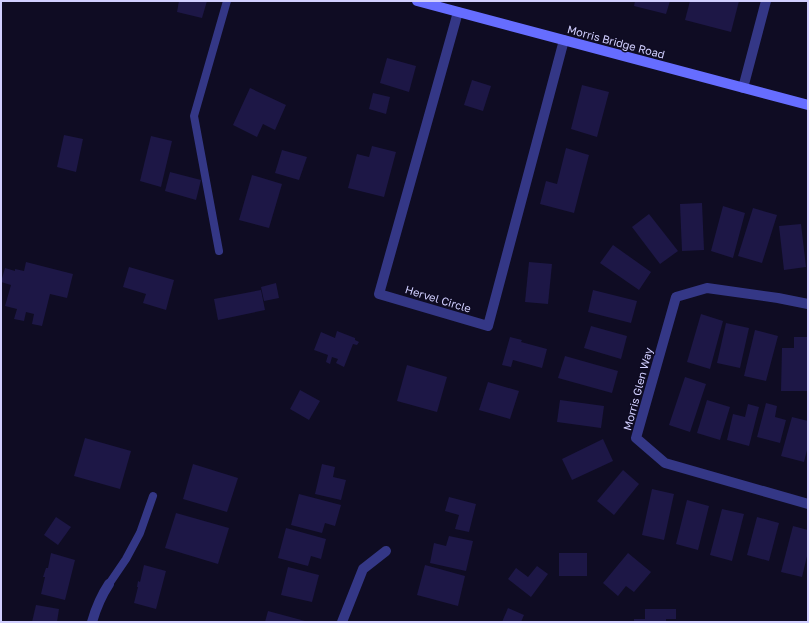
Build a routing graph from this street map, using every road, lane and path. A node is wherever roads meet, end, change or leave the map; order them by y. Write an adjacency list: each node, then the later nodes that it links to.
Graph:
1 (227, 1): 8 (lane)
2 (417, 1): 4 (street, Morris Bridge Road)
3 (766, 1): 6 (street)
4 (458, 12): 5 (street, Morris Bridge Road); 5 (street, Hervel Circle)
5 (564, 40): 6 (street, Morris Bridge Road)
6 (743, 88): 7 (street, Morris Bridge Road)
7 (808, 105)
8 (219, 250)
9 (808, 304): 11 (street, Morris Glen Way)
10 (153, 496): 13 (lane)
11 (808, 504)
12 (386, 551): 15 (street)
13 (110, 584): 14 (street)
14 (92, 622)
15 (342, 622)

